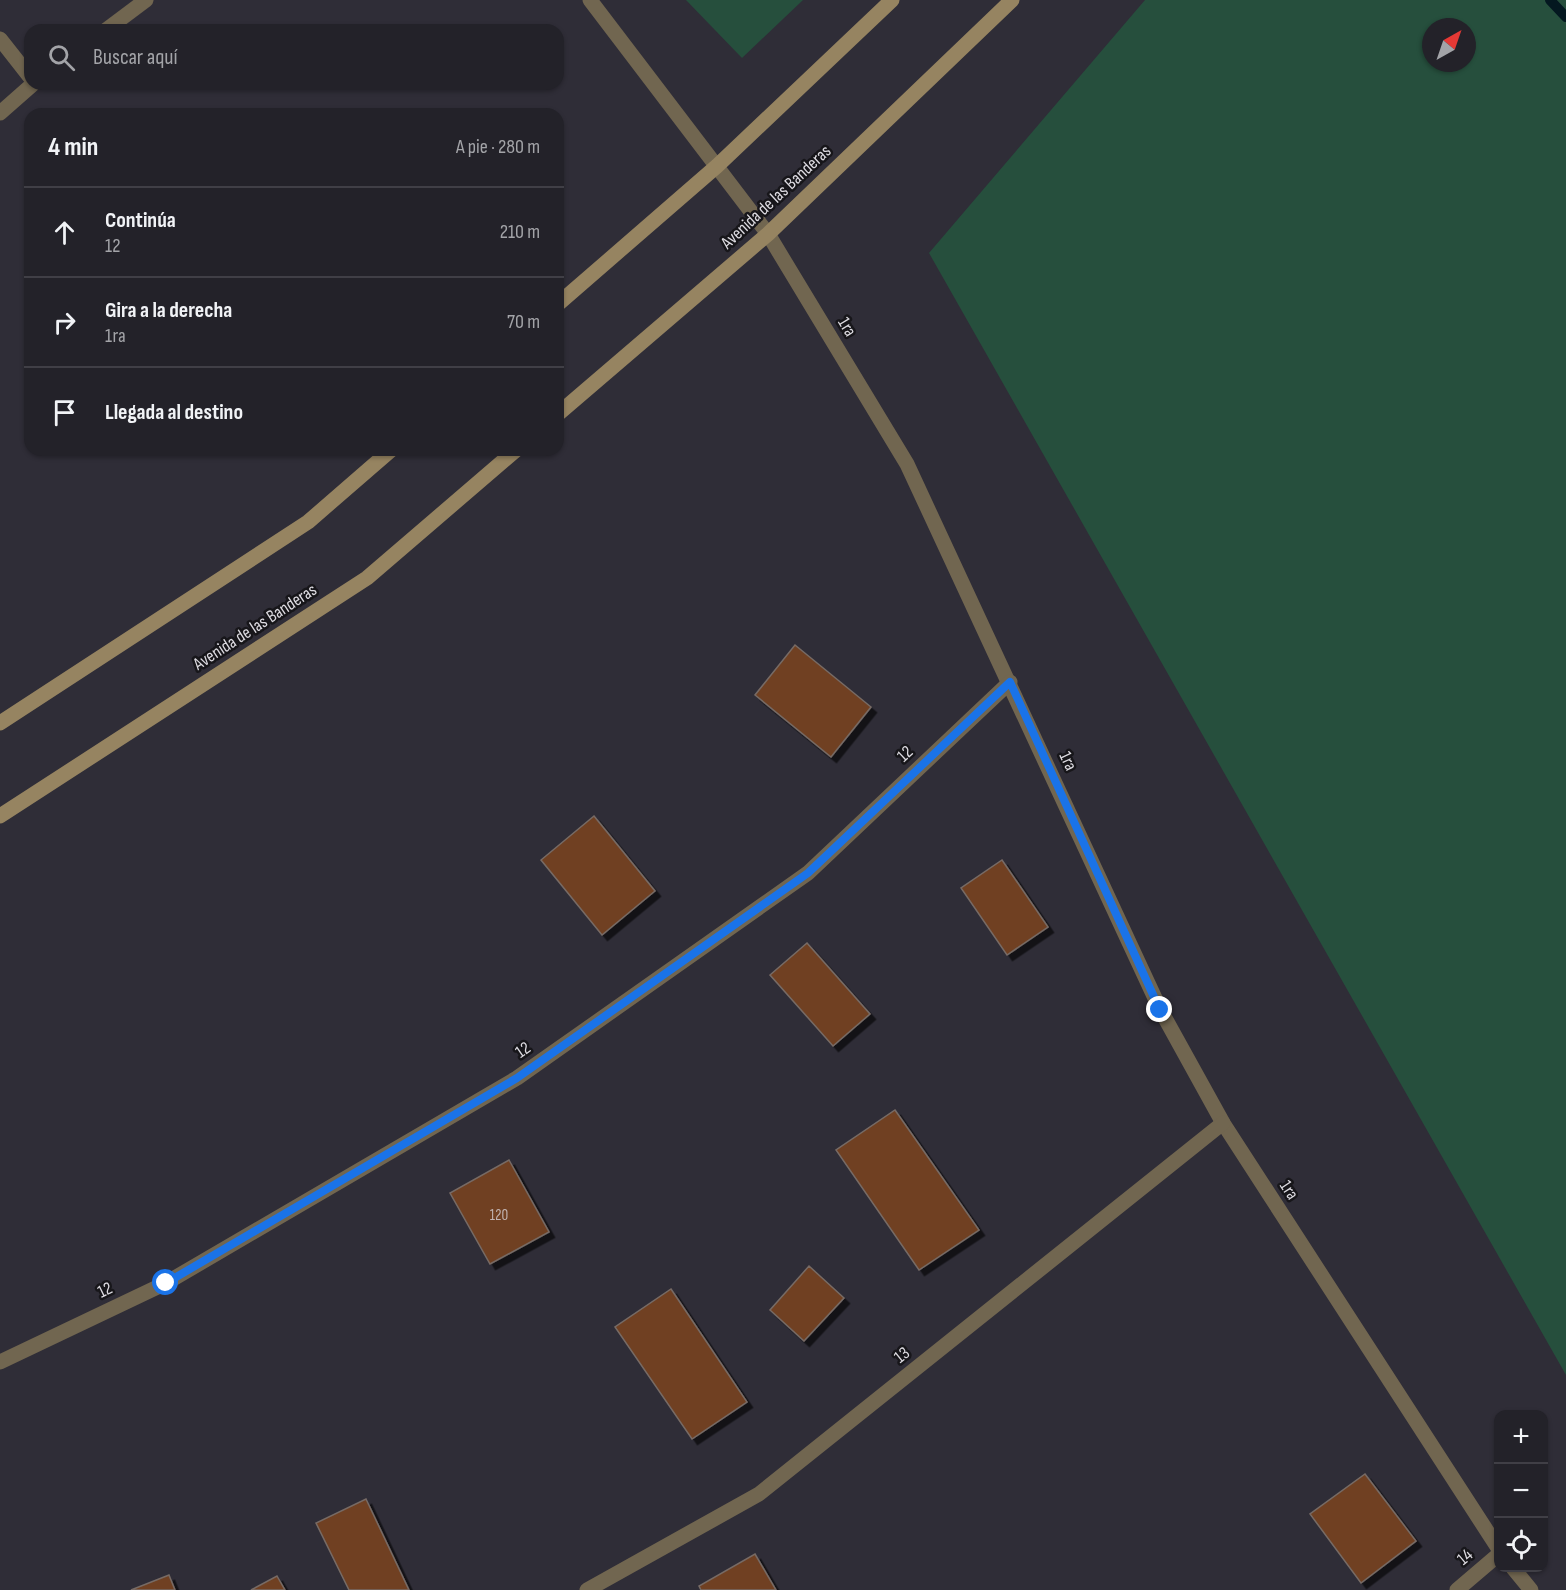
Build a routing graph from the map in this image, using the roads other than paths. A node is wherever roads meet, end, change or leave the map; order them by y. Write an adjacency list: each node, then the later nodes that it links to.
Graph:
1 (146, 0): 5 (street)
2 (590, 0): 10 (street, 1ra)
3 (892, 0): 10 (main road)
4 (1012, 0): 11 (main road, Avenida de las Banderas)
5 (114, 24)
6 (0, 39): 7 (street)
7 (24, 69)
8 (26, 90): 9 (street)
9 (0, 112)
10 (717, 166): 11 (street, 1ra); 12 (main road)
11 (768, 234): 13 (main road, Avenida de las Banderas); 16 (street, 1ra)
12 (564, 299)
13 (564, 409)
14 (384, 456): 17 (main road)
15 (509, 456): 18 (main road, Avenida de las Banderas)
16 (1010, 682): 19 (street, 1ra); 20 (street, 12)
17 (0, 723)
18 (0, 816)
19 (1223, 1123): 21 (street, 1ra); 24 (street, 13)
20 (0, 1362)
21 (1494, 1542)
22 (1494, 1558): 25 (street, 14)
23 (1516, 1572): 26 (street)
24 (587, 1590)
25 (1457, 1590)
26 (1531, 1590)

